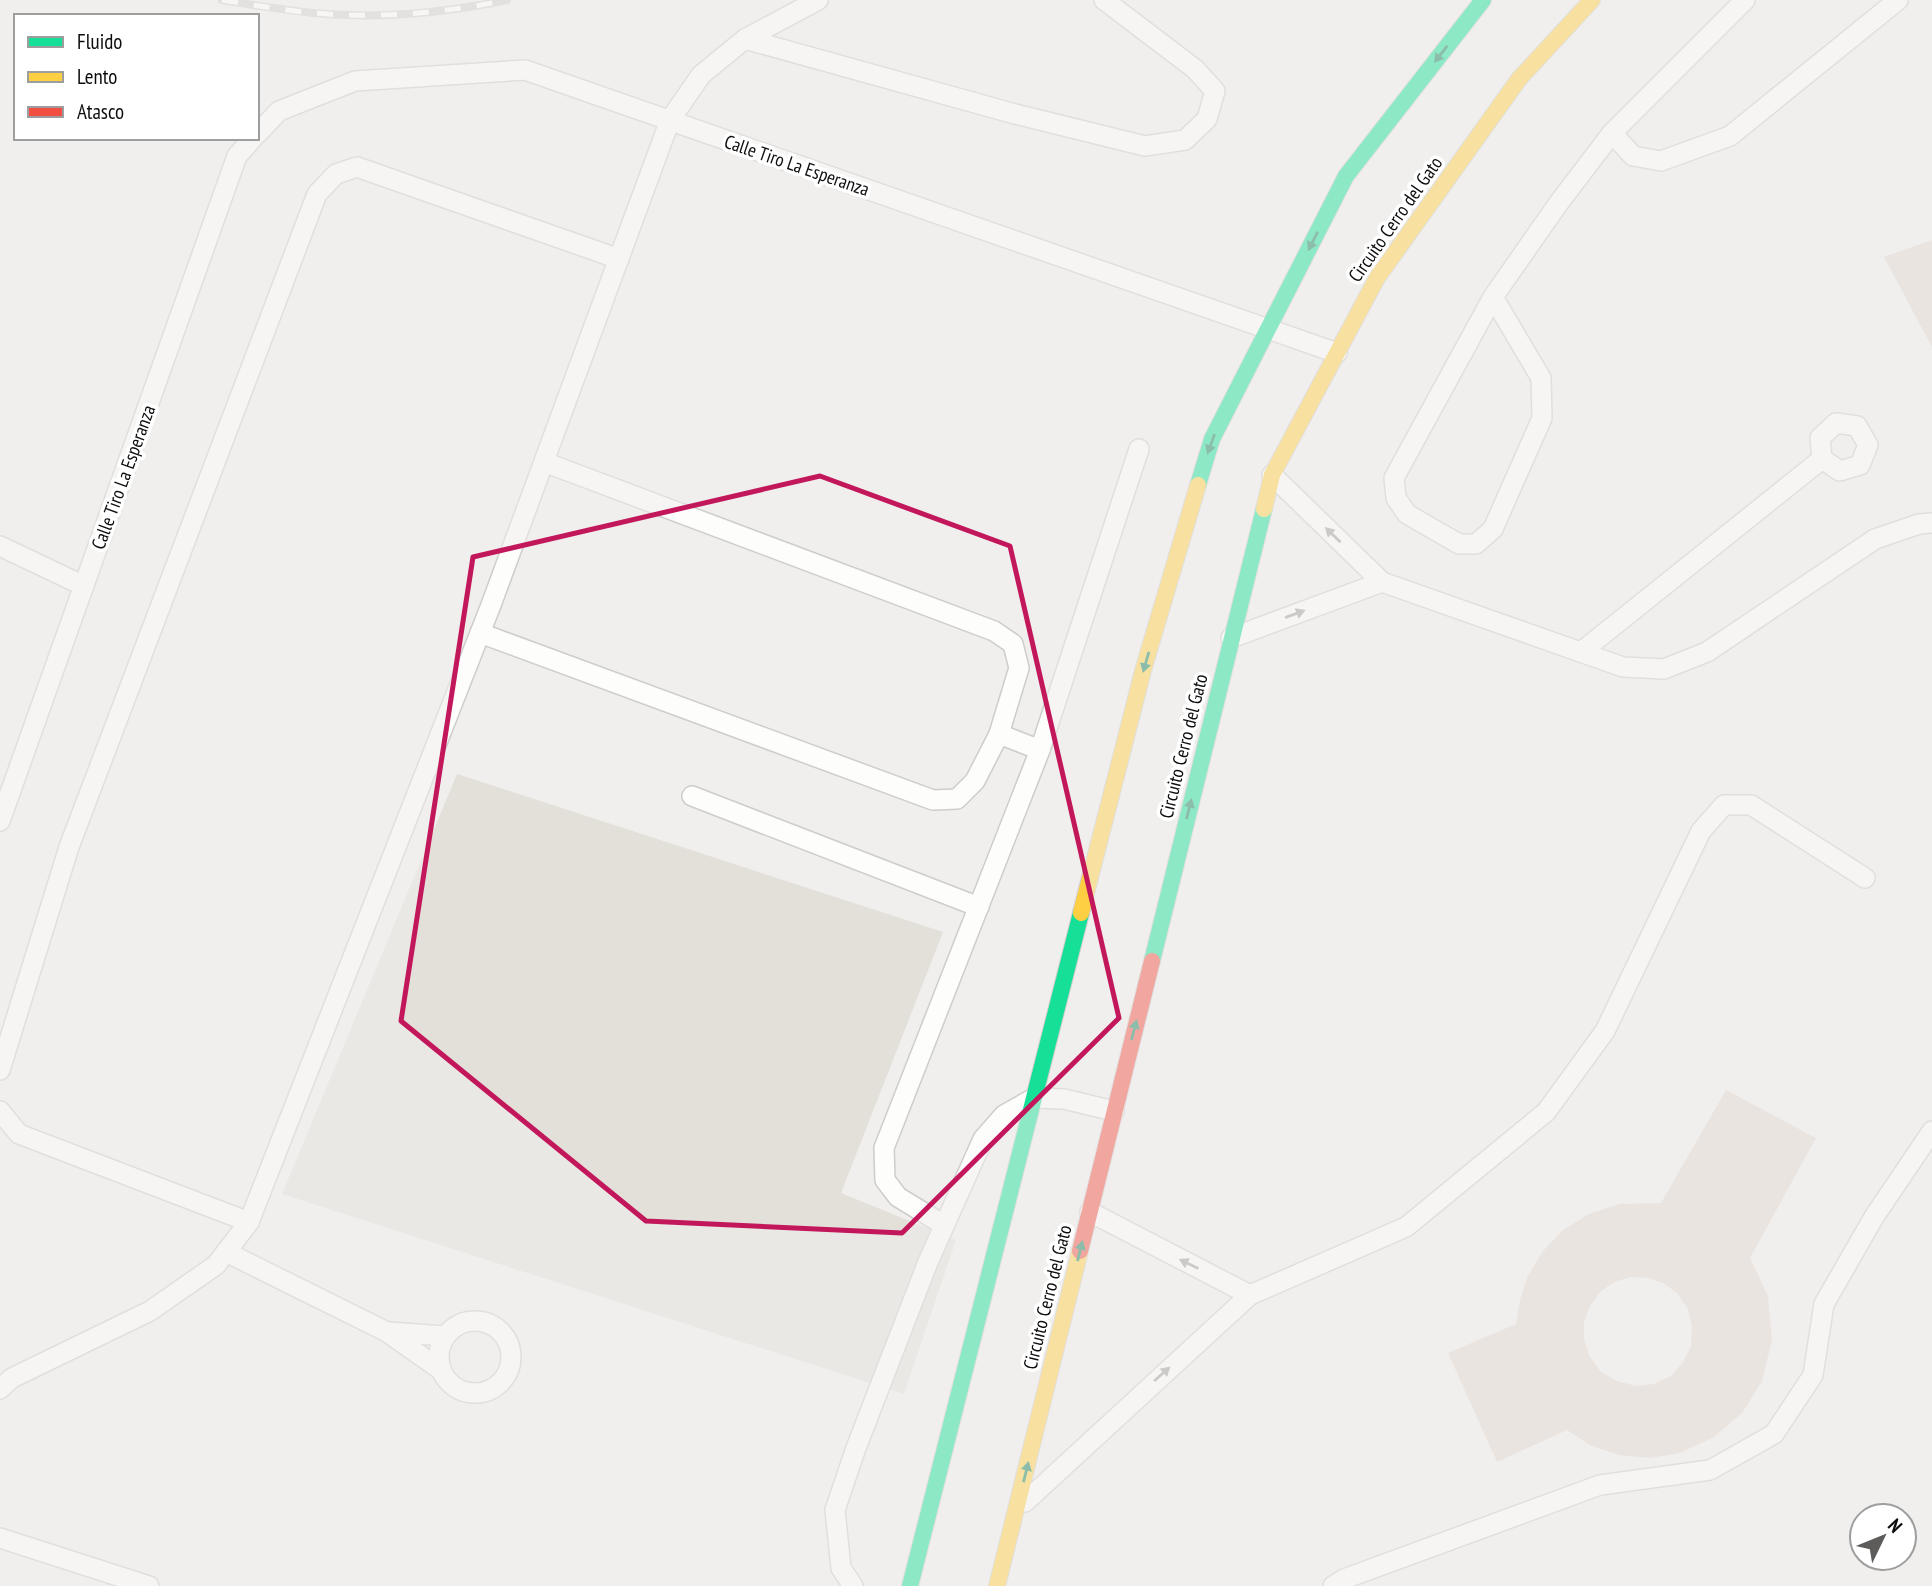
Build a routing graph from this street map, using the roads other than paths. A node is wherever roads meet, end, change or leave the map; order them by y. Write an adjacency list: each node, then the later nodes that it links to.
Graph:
1 (818, 0): 7 (lane)
2 (1104, 0): 7 (lane)
3 (1483, 0): 14 (street, one-way to 14)
4 (1592, 0): 15 (street, Circuito Cerro del Gato)
5 (1745, 0): 10 (lane)
6 (1898, 0): 10 (lane)
7 (745, 39): 8 (lane)
8 (670, 120): 9 (lane, Calle Tiro La Esperanza); 12 (lane); 14 (lane, Calle Tiro La Esperanza)
9 (259, 132)
10 (1612, 133): 13 (lane)
11 (251, 140): 23 (lane, Calle Tiro La Esperanza)
12 (619, 259): 18 (lane); 33 (lane)
13 (1493, 297): 13 (lane)
14 (1268, 328): 15 (lane, Calle Tiro La Esperanza); 34 (street, one-way to 34)
15 (1337, 353): 19 (street, Circuito Cerro del Gato)
16 (1139, 449): 28 (lane)
17 (1822, 459): 26 (lane)
18 (544, 462): 24 (lane); 27 (lane)
19 (1272, 475): 22 (lane, one-way to 19); 25 (street, Circuito Cerro del Gato)
20 (1932, 523): 26 (lane)
21 (0, 545): 23 (lane)
22 (1382, 582): 25 (lane, one-way to 22); 26 (lane)
23 (84, 586): 30 (lane, Calle Tiro La Esperanza)
24 (480, 633): 27 (lane); 39 (lane)
25 (1231, 638): 36 (street, Circuito Cerro del Gato, one-way to 25)
26 (1581, 652)
27 (999, 734): 28 (lane)
28 (1040, 750): 32 (lane)
29 (692, 796): 32 (lane)
30 (0, 821)
31 (1865, 878): 42 (lane)
32 (979, 907): 40 (lane)
33 (0, 1070)
34 (1034, 1098): 36 (lane); 40 (lane); 51 (street)
35 (0, 1111): 39 (lane)
36 (1114, 1111): 38 (street, Circuito Cerro del Gato)
37 (1932, 1131): 53 (lane)
38 (1090, 1212): 42 (lane, one-way to 38); 47 (street, Circuito Cerro del Gato, one-way to 38)
39 (249, 1222): 41 (lane)
40 (944, 1225): 50 (lane)
41 (226, 1252): 43 (lane); 46 (lane)
42 (1250, 1294): 47 (lane, one-way to 42)
43 (387, 1332): 44 (lane); 45 (lane)
44 (445, 1336): 45 (lane); 45 (lane)
45 (441, 1370)
46 (0, 1388)
47 (1016, 1510): 52 (street, Circuito Cerro del Gato)
48 (0, 1538): 49 (lane)
49 (149, 1586)
50 (853, 1586)
51 (910, 1586)
52 (998, 1586)
53 (1333, 1586)

